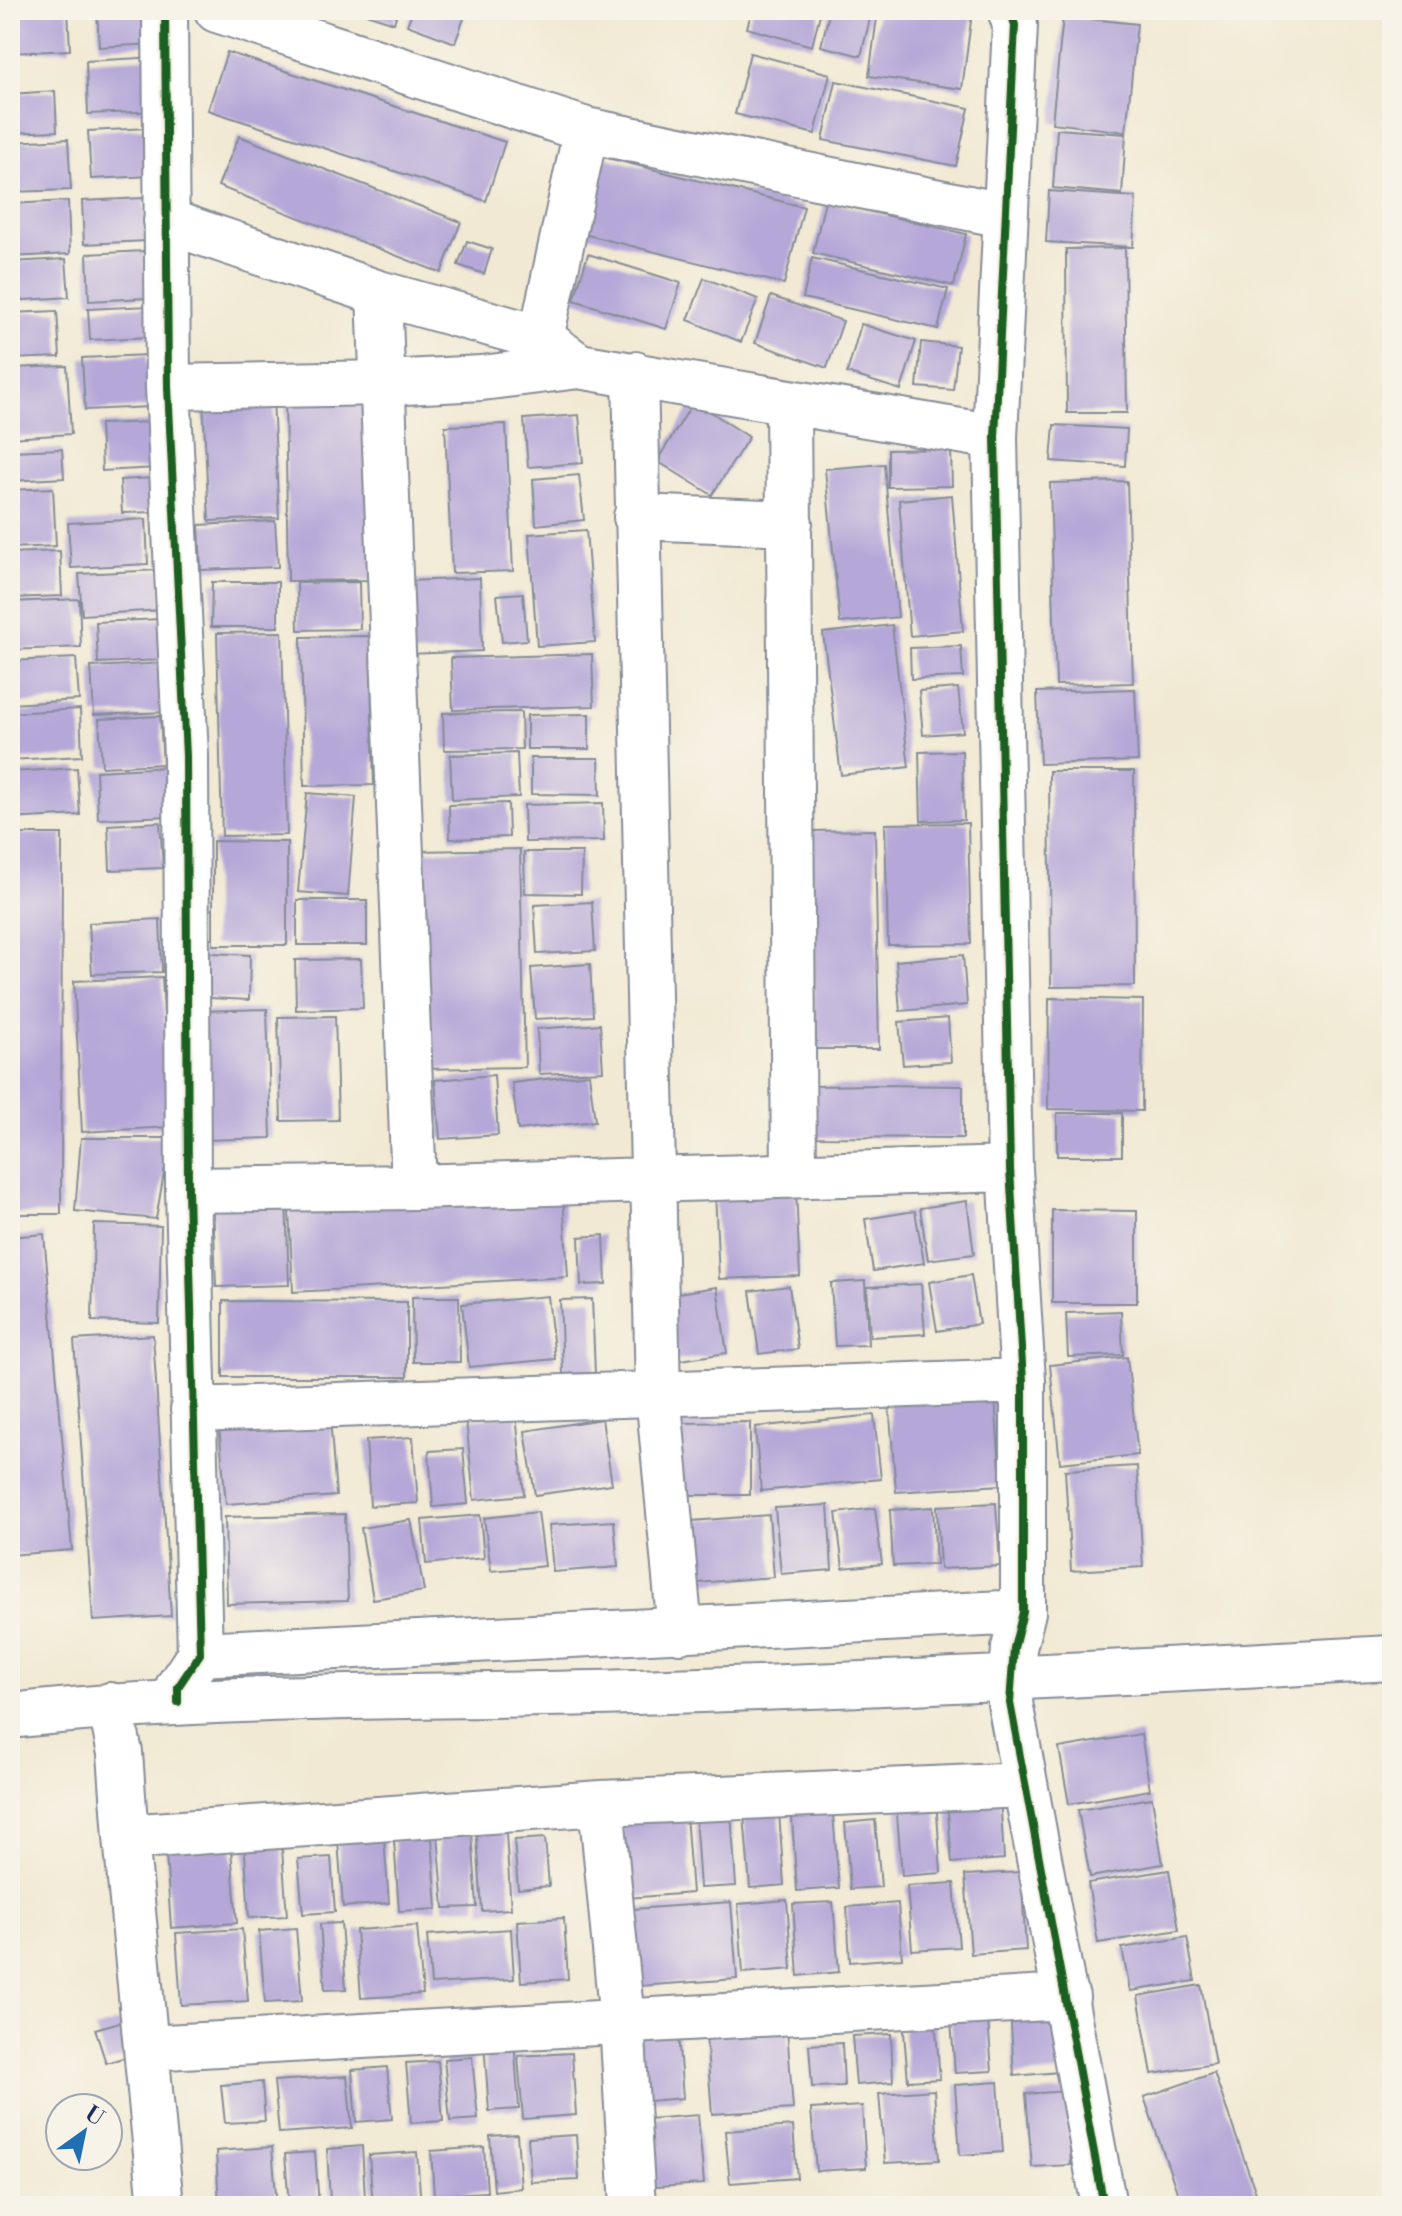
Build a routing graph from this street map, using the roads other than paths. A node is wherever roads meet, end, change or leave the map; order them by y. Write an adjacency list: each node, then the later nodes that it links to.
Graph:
1 (165, 10): 6 (street)
2 (217, 10): 4 (street)
3 (1010, 10): 5 (street)
4 (586, 130): 5 (street); 8 (street)
5 (1003, 215): 14 (street)
6 (166, 221): 7 (street); 12 (street)
7 (379, 293): 8 (street); 11 (street)
8 (541, 338): 9 (street)
9 (579, 366): 10 (street); 11 (street)
10 (635, 374): 13 (street); 15 (street)
11 (385, 383): 12 (street); 20 (street)
12 (168, 387): 21 (street)
13 (788, 403): 14 (street); 16 (street)
14 (995, 437): 17 (street)
15 (636, 517): 16 (street); 19 (street)
16 (790, 523): 18 (street)
17 (1010, 1169): 18 (street); 22 (street)
18 (794, 1175): 19 (street)
19 (654, 1180): 20 (street); 23 (street)
20 (414, 1187): 21 (street)
21 (188, 1190): 24 (street)
22 (1023, 1381): 23 (street); 25 (street)
23 (658, 1393): 24 (street); 26 (street)
24 (193, 1410): 27 (street)
25 (1023, 1612): 26 (street); 29 (street)
26 (680, 1631): 27 (street)
27 (200, 1654): 30 (street)
28 (1392, 1658): 29 (street)
29 (1010, 1690): 30 (street); 33 (street)
30 (178, 1702): 31 (street)
31 (110, 1705): 32 (street); 35 (street)
32 (10, 1716)
33 (1020, 1766): 34 (street); 36 (street)
34 (601, 1803): 35 (street); 37 (street)
35 (125, 1819): 38 (street)
36 (1067, 1997): 37 (street); 41 (street)
37 (622, 2022): 38 (street); 40 (street)
38 (147, 2048): 39 (street)
39 (161, 2206)
40 (633, 2206)
41 (1098, 2206)

